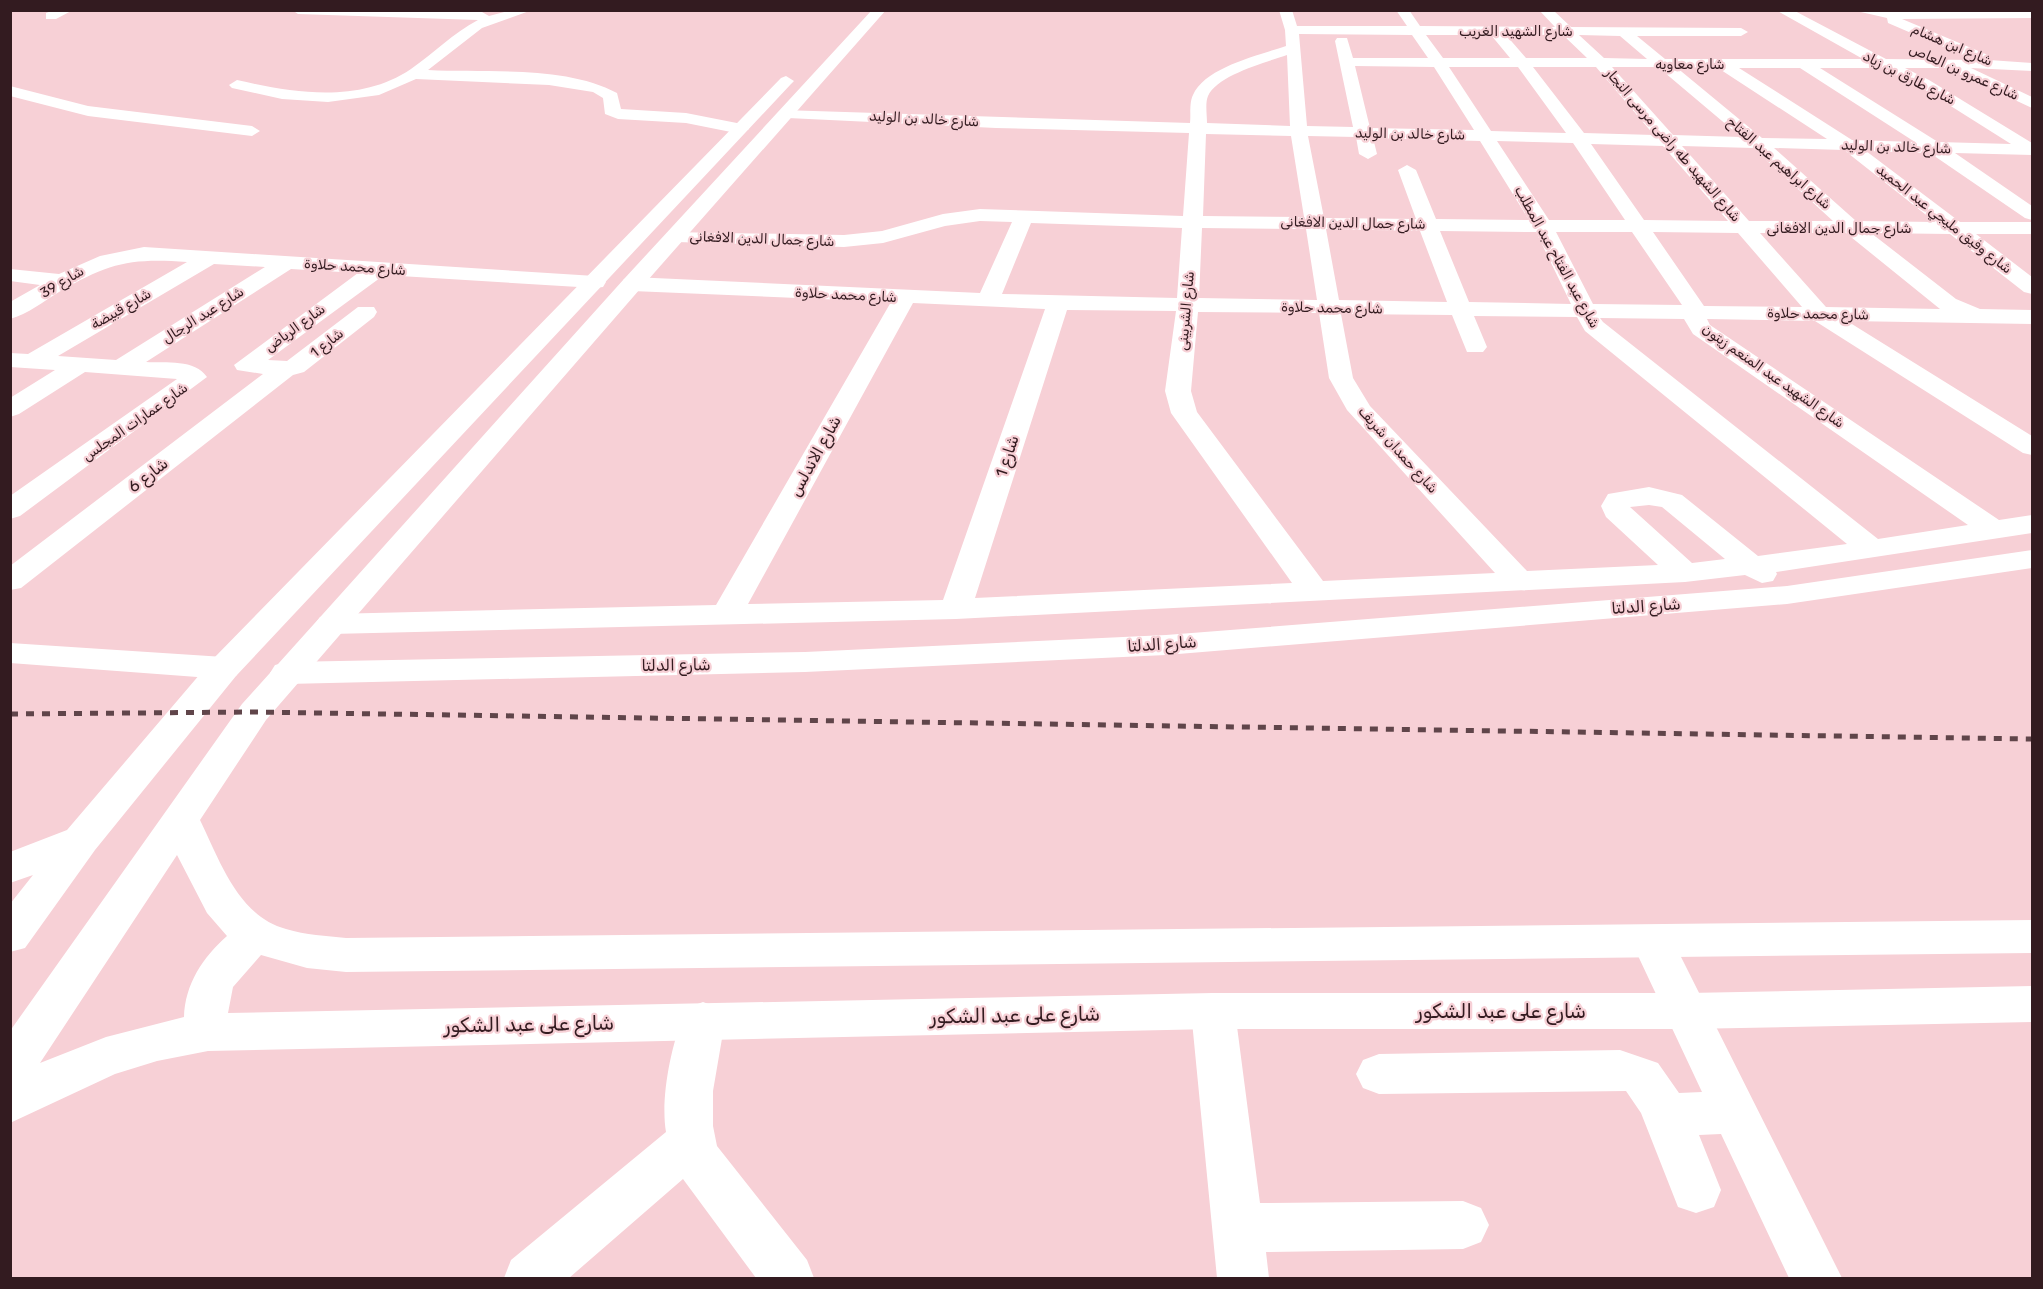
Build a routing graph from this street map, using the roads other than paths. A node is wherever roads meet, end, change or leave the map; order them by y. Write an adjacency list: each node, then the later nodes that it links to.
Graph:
1 (67, 10): 14 (street)
2 (298, 10): 10 (street)
3 (526, 10): 15 (street)
4 (854, 10): 51 (street)
5 (880, 10): 44 (street)
6 (1402, 10): 19 (street, شارع عبد الفتاح عبد المطلب)
7 (1545, 10): 21 (street, شارع الشهيد طه راضى مرسى النجار)
8 (1782, 10): 35 (street, شارع طارق بن زياد)
9 (1858, 10): 11 (street)
10 (331, 11): 15 (street)
11 (1876, 12): 12 (street); 25 (street, شارع ابن هشام)
12 (1942, 13): 13 (street)
13 (2032, 14)
14 (51, 16)
15 (486, 16): 39 (street)
16 (1715, 16): 24 (street)
17 (1290, 30): 18 (street, شارع الشهيد الغريب); 45 (street, شارع الشربينى); 47 (street, شارع حمدان شريف)
18 (1339, 30): 19 (street, شارع الشهيد الغريب); 28 (street)
19 (1416, 31): 20 (street, شارع الشهيد الغريب); 29 (street, شارع عبد الفتاح عبد المطلب)
20 (1495, 31): 21 (street, شارع الشهيد الغريب); 30 (street, شارع الشهيد عبد المنعم زيتون)
21 (1565, 31): 22 (street, شارع الشهيد الغريب); 31 (street, شارع الشهيد طه راضى مرسى النجار)
22 (1623, 32): 23 (street, شارع الشهيد الغريب); 32 (street, شارع ابراهيم عبد الفتاح)
23 (1674, 32): 24 (street, شارع الشهيد الغريب); 33 (street, شارع وفيق مليجي عبد الحميد)
24 (1741, 32): 34 (street)
25 (1955, 39): 27 (street); 37 (street, شارع ابن هشام)
26 (1905, 46): 36 (street, شارع عمرو بن العاص)
27 (1988, 46)
28 (1347, 62): 29 (street, شارع معاويه); 48 (street)
29 (1439, 63): 30 (street, شارع معاويه); 49 (street, شارع عبد الفتاح عبد المطلب)
30 (1524, 63): 31 (street, شارع معاويه); 50 (street, شارع الشهيد عبد المنعم زيتون)
31 (1601, 64): 32 (street, شارع معاويه); 52 (street, شارع الشهيد طه راضى مرسى النجار)
32 (1662, 64): 33 (street, شارع معاويه); 53 (street, شارع ابراهيم عبد الفتاح)
33 (1724, 64): 34 (street, شارع معاويه); 54 (street, شارع وفيق مليجي عبد الحميد)
34 (1805, 64): 35 (street, شارع معاويه); 55 (street)
35 (1886, 64): 36 (street, شارع معاويه); 56 (street, شارع طارق بن زياد)
36 (1948, 64): 37 (street, شارع معاويه); 43 (street, شارع عمرو بن العاص)
37 (2004, 66): 38 (street, شارع معاويه); 40 (street, شارع ابن هشام)
38 (2032, 67)
39 (418, 74): 41 (street); 51 (street)
40 (2032, 78)
41 (237, 85)
42 (10, 92): 46 (street)
43 (2032, 103)
44 (788, 113): 45 (street, شارع خالد بن الوليد); 51 (street)
45 (1196, 128): 47 (street, شارع خالد بن الوليد); 61 (street, شارع الشربينى)
46 (252, 131)
47 (1299, 131): 48 (street, شارع خالد بن الوليد); 62 (street, شارع حمدان شريف)
48 (1363, 133): 49 (street, شارع خالد بن الوليد); 57 (street)
49 (1486, 136): 50 (street, شارع خالد بن الوليد); 64 (street, شارع عبد الفتاح عبد المطلب)
50 (1580, 138): 52 (street, شارع خالد بن الوليد); 65 (street, شارع الشهيد عبد المنعم زيتون)
51 (742, 139): 70 (street); 77 (street)
52 (1669, 140): 53 (street, شارع خالد بن الوليد); 66 (street, شارع الشهيد طه راضى مرسى النجار)
53 (1758, 143): 54 (street, شارع خالد بن الوليد); 67 (street, شارع ابراهيم عبد الفتاح)
54 (1849, 146): 55 (street, شارع خالد بن الوليد); 68 (street, شارع وفيق مليجي عبد الحميد)
55 (1937, 148): 56 (street, شارع خالد بن الوليد); 59 (street)
56 (2032, 150)
57 (1368, 154)
58 (1407, 170): 63 (street)
59 (2032, 214)
60 (1024, 216): 61 (street, شارع جمال الدين الافغانى); 70 (street, شارع جمال الدين الافغانى); 81 (street)
61 (1193, 222): 62 (street, شارع جمال الدين الافغانى); 83 (street, شارع الشربينى)
62 (1314, 223): 63 (street, شارع جمال الدين الافغانى); 84 (street, شارع حمدان شريف)
63 (1428, 224): 64 (street, شارع جمال الدين الافغانى); 86 (street)
64 (1543, 226): 65 (street, شارع جمال الدين الافغانى); 85 (street, شارع عبد الفتاح عبد المطلب)
65 (1641, 226): 66 (street, شارع جمال الدين الافغانى); 89 (street, شارع الشهيد عبد المنعم زيتون)
66 (1745, 228): 67 (street, شارع جمال الدين الافغانى); 90 (street, شارع الشهيد طه راضى مرسى النجار)
67 (1852, 228): 68 (street, شارع جمال الدين الافغانى); 91 (street, شارع ابراهيم عبد الفتاح)
68 (1956, 228): 69 (street, شارع جمال الدين الافغانى); 79 (street, شارع وفيق مليجي عبد الحميد)
69 (2032, 228)
70 (676, 236): 78 (street)
71 (116, 256): 72 (street, شارع محمد حلاوة); 76 (street, شارع 39)
72 (211, 257): 73 (street, شارع محمد حلاوة); 94 (street, شارع قبيضة)
73 (286, 262): 74 (street, شارع محمد حلاوة); 96 (street, شارع عبد الرجال)
74 (378, 269): 77 (street, شارع محمد حلاوة); 97 (street, شارع الرياض)
75 (10, 275): 76 (street)
76 (63, 281): 87 (street, شارع 39)
77 (596, 282): 121 (street)
78 (632, 284): 80 (street, شارع محمد حلاوة); 118 (street)
79 (2032, 287)
80 (904, 297): 81 (street, شارع محمد حلاوة); 116 (street, شارع الاندلس)
81 (988, 301): 82 (street, شارع محمد حلاوة)
82 (1058, 303): 83 (street, شارع محمد حلاوة); 114 (street, شارع 1)
83 (1188, 306): 84 (street, شارع محمد حلاوة); 111 (street, شارع الشربينى)
84 (1329, 309): 86 (street, شارع محمد حلاوة); 109 (street, شارع حمدان شريف)
85 (1583, 309): 86 (street, شارع محمد حلاوة); 89 (street, شارع محمد حلاوة); 104 (street, شارع عبد الفتاح عبد المطلب)
86 (1461, 310): 93 (street)
87 (10, 312)
88 (366, 312): 97 (street, شارع 1)
89 (1696, 312): 90 (street, شارع محمد حلاوة); 103 (street, شارع الشهيد عبد المنعم زيتون)
90 (1820, 314): 91 (street, شارع محمد حلاوة); 99 (street, شارع الشهيد طه راضى مرسى النجار)
91 (1981, 316): 92 (street, شارع محمد حلاوة)
92 (2028, 325)
93 (1475, 347)
94 (21, 361): 95 (street)
95 (80, 365): 96 (street); 98 (street)
96 (121, 367): 100 (street, شارع عمارات المجلس)
97 (285, 369): 110 (street, شارع 6)
98 (10, 409)
99 (2032, 447)
100 (23, 491): 101 (street, شارع عمارات المجلس)
101 (10, 510)
102 (2032, 524): 103 (street, شارع الدلتا)
103 (1994, 530): 104 (street, شارع الدلتا)
104 (1872, 549): 106 (street, شارع الدلتا)
105 (2032, 559): 112 (street, شارع الدلتا)
106 (1752, 566): 107 (street, شارع الدلتا); 107 (street); 112 (street)
107 (1693, 572): 108 (street, شارع الدلتا); 113 (street)
108 (1551, 579): 109 (street, شارع الدلتا); 115 (street)
109 (1518, 580): 111 (street, شارع الدلتا)
110 (10, 581)
111 (1314, 591): 114 (street, شارع الدلتا)
112 (1787, 595): 113 (street, شارع الدلتا)
113 (1730, 600): 115 (street, شارع الدلتا)
114 (956, 609): 116 (street, شارع الدلتا)
115 (1579, 611): 120 (street, شارع الدلتا)
116 (726, 615): 117 (street, شارع الدلتا)
117 (615, 619): 118 (street, شارع الدلتا); 120 (street)
118 (331, 624): 122 (street)
119 (10, 653): 121 (street)
120 (602, 667): 122 (street, شارع الدلتا)
121 (224, 668): 124 (street)
122 (287, 674): 123 (street)
123 (180, 818): 126 (street); 135 (street)
124 (81, 840): 125 (street); 127 (street)
125 (10, 868)
126 (256, 935): 129 (street); 134 (street)
127 (10, 936)
128 (2032, 937): 129 (street)
129 (1653, 943): 132 (street)
130 (2032, 1004): 132 (street, شارع على عبد الشكور)
131 (1213, 1011): 132 (street, شارع على عبد الشكور); 133 (street, شارع على عبد الشكور); 143 (street)
132 (1688, 1011): 138 (street)
133 (703, 1020): 134 (street, شارع على عبد الشكور); 140 (street)
134 (208, 1032): 137 (street, شارع على عبد الشكور)
135 (10, 1069)
136 (1379, 1074): 139 (street)
137 (10, 1102)
138 (1737, 1113): 139 (street); 147 (street)
139 (1665, 1114): 141 (street)
140 (690, 1142): 144 (street); 145 (street)
141 (1696, 1190)
142 (1462, 1225): 143 (street)
143 (1237, 1228): 146 (street)
144 (530, 1278)
145 (788, 1278)
146 (1242, 1278)
147 (1816, 1278)

